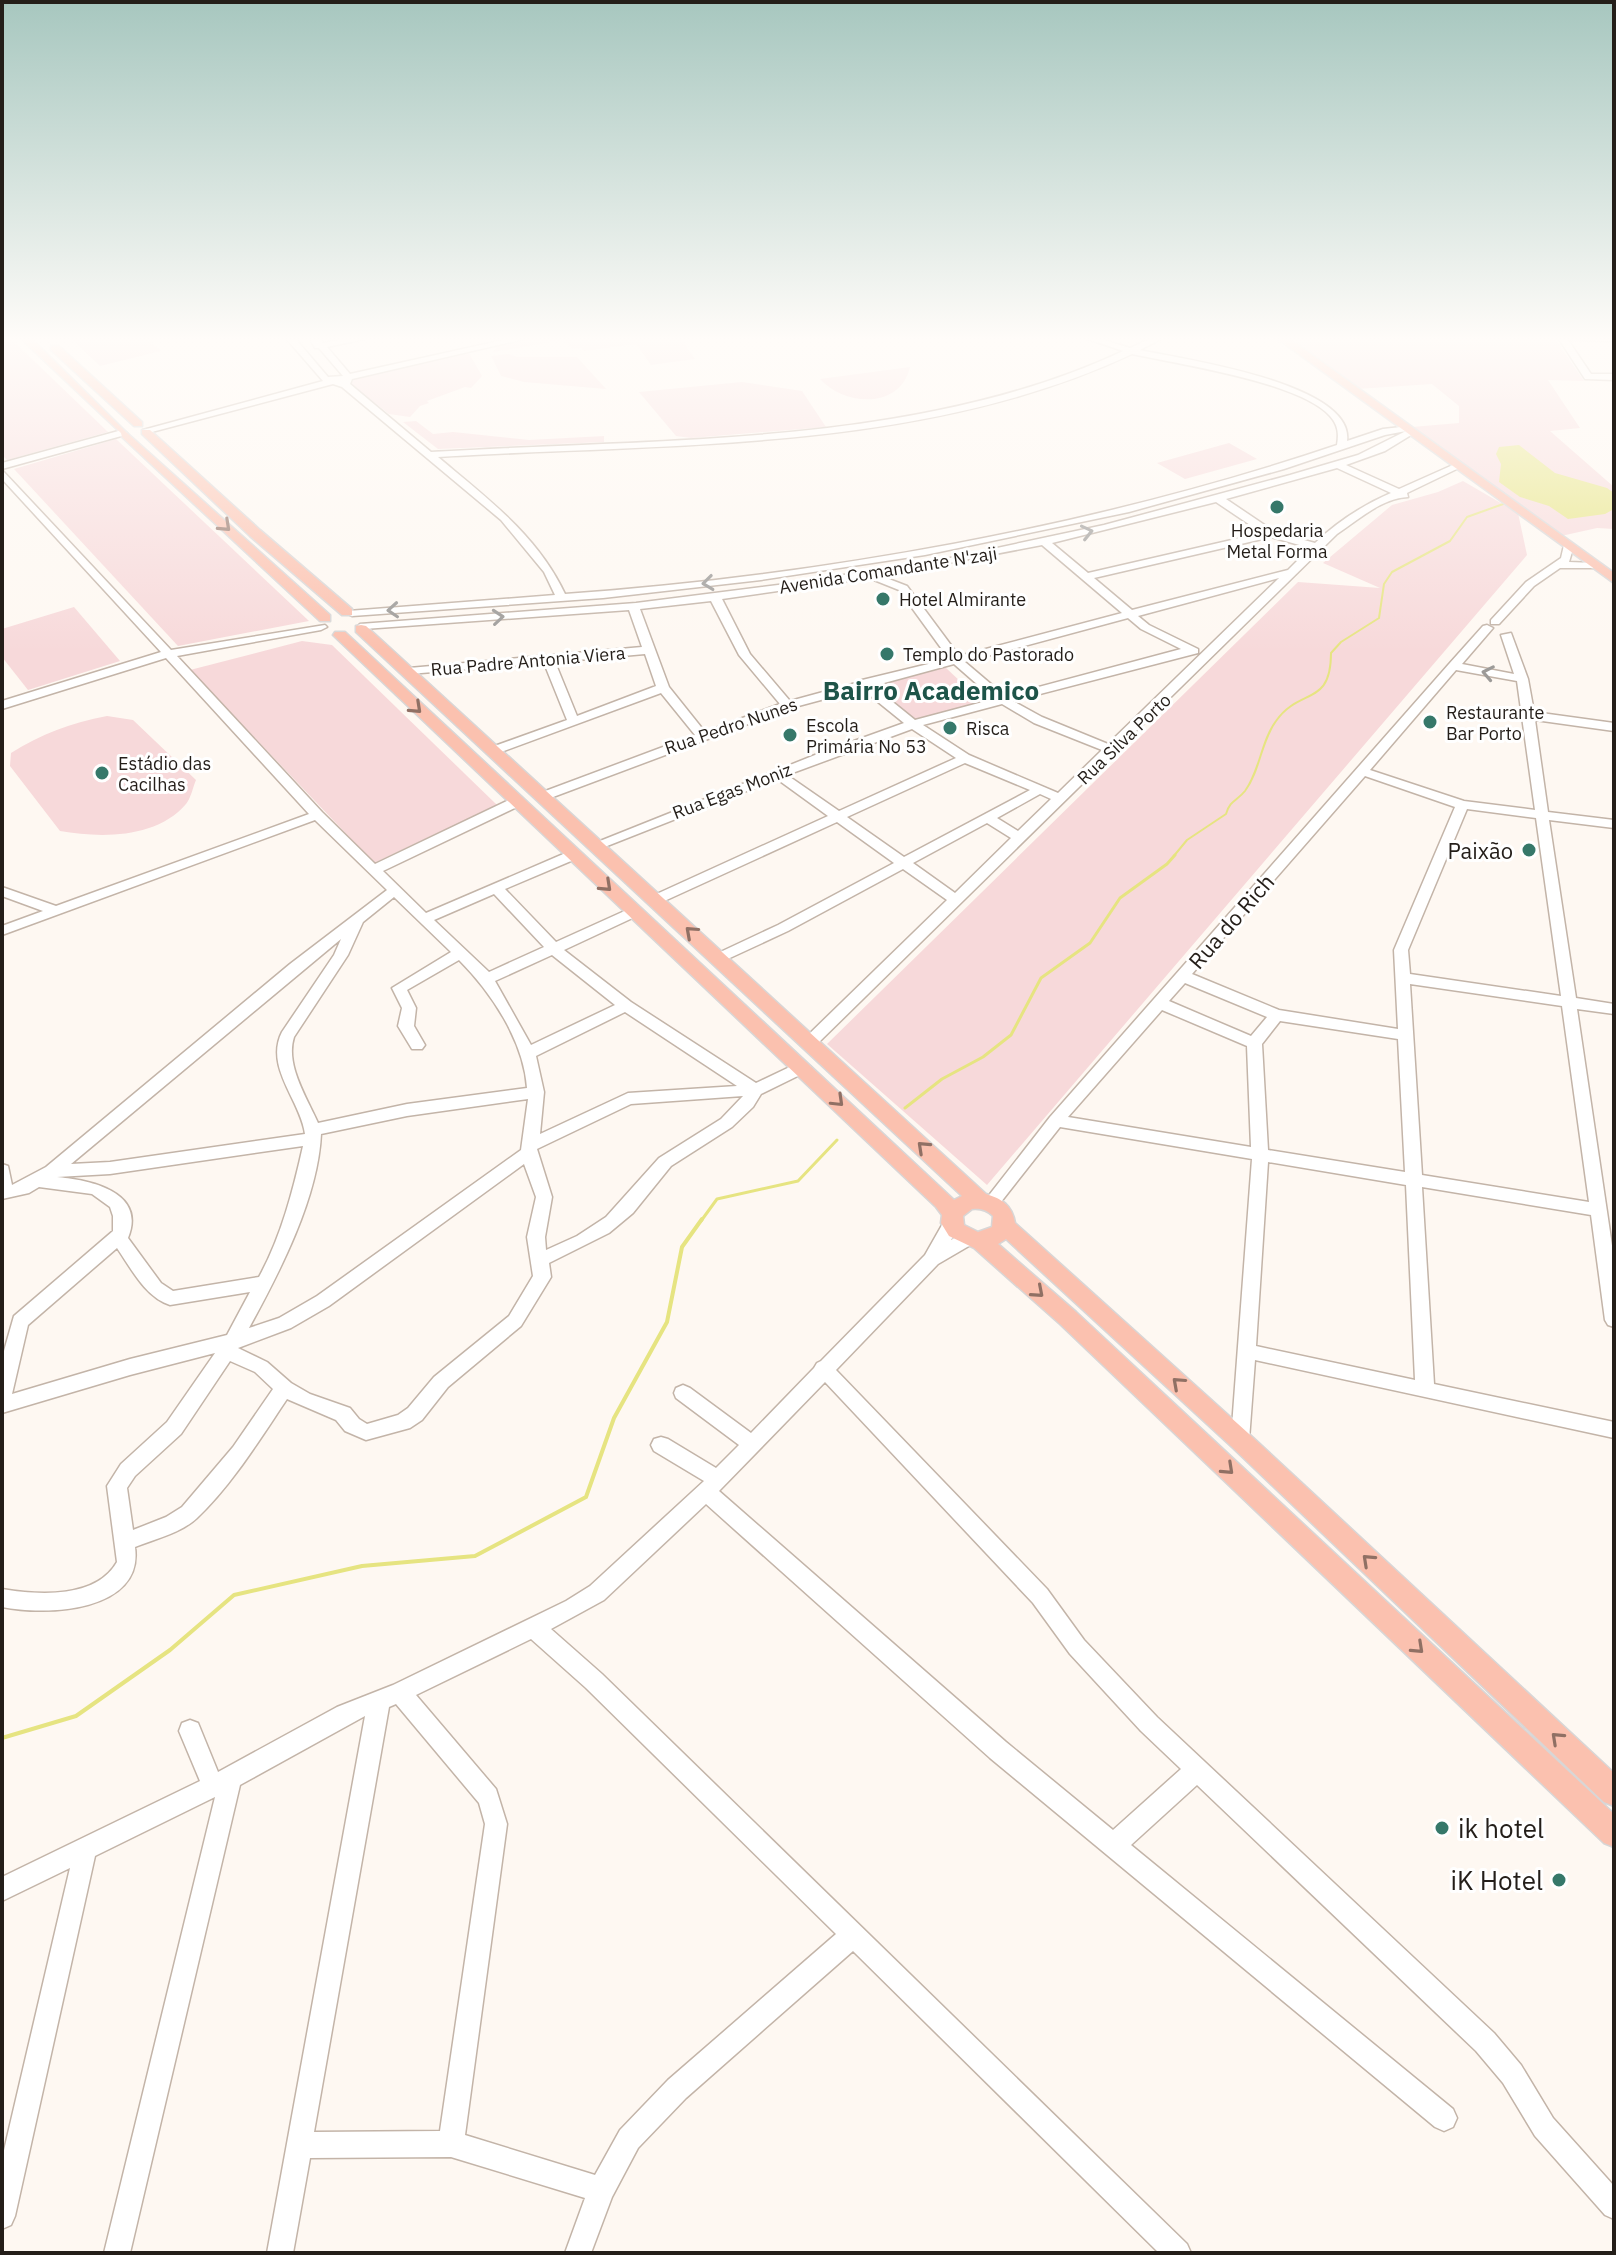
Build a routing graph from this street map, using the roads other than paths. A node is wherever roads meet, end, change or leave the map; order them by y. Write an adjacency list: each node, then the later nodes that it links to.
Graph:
1 (93, 441): 15 (street)
2 (132, 441): 47 (main road, one-way to 47)
3 (158, 441): 46 (main road)
4 (415, 441): 12 (street)
5 (715, 441): 12 (street)
6 (1342, 441): 11 (street)
7 (1357, 441): 11 (street, Avenida Comandante N'zaji)
8 (1424, 441): 10 (main road)
9 (1398, 442): 10 (main road); 13 (street, Avenida Comandante N'zaji)
10 (1430, 446): 16 (main road)
11 (1341, 447): 14 (street, Avenida Comandante N'zaji)
12 (430, 455): 40 (street)
13 (1336, 464): 18 (street, Avenida Comandante N'zaji); 19 (street)
14 (1286, 465): 18 (street); 21 (street, Avenida Comandante N'zaji)
15 (2, 466)
16 (1463, 469): 19 (street, Rua Silva Porto); 19 (street); 26 (main road)
17 (2, 473): 52 (street)
18 (1304, 474): 20 (street, Avenida Comandante N'zaji)
19 (1392, 495): 27 (street, Rua Silva Porto)
20 (1219, 499): 22 (street, Avenida Comandante N'zaji); 23 (street)
21 (1120, 512): 22 (street); 24 (street, Avenida Comandante N'zaji)
22 (1134, 521): 25 (street, Avenida Comandante N'zaji, one-way to 22)
23 (1271, 534): 27 (street); 34 (street)
24 (1001, 538): 28 (street); 35 (street, Avenida Comandante N'zaji)
25 (1045, 542): 28 (street, Avenida Comandante N'zaji); 34 (street)
26 (1569, 545): 29 (street); 30 (main road)
27 (1317, 547): 32 (street, Rua Silva Porto)
28 (1015, 549): 31 (street, Avenida Comandante N'zaji)
29 (1560, 565): 30 (street); 48 (street)
30 (1595, 566): 36 (main road)
31 (915, 568): 33 (street, Avenida Comandante N'zaji); 37 (street)
32 (1292, 572): 41 (street, Rua Silva Porto); 41 (street, Rua Pedro Nunes)
33 (870, 576): 37 (street); 38 (street, Avenida Comandante N'zaji)
34 (1085, 577): 44 (street)
35 (750, 578): 38 (street); 40 (street, Avenida Comandante N'zaji, one-way to 40)
36 (1614, 579)
37 (903, 588): 55 (street)
38 (756, 592): 39 (street, Avenida Comandante N'zaji)
39 (715, 597): 43 (street, Avenida Comandante N'zaji); 65 (street)
40 (562, 599): 42 (street, Avenida Comandante N'zaji)
41 (1239, 600): 44 (street, Rua Pedro Nunes); 53 (street, Rua Silva Porto)
42 (475, 605): 45 (street); 46 (street, Avenida Comandante N'zaji, one-way to 46)
43 (633, 606): 45 (street, Avenida Comandante N'zaji, one-way to 43); 50 (street)
44 (1128, 615): 51 (street); 55 (street, Rua Pedro Nunes)
45 (471, 619): 46 (street, Avenida Comandante N'zaji)
46 (356, 620): 47 (main road); 49 (main road); 58 (main road)
47 (323, 623): 49 (main road); 52 (street)
48 (1499, 629): 57 (street, Rua do Rich); 60 (street)
49 (340, 635): 79 (main road, one-way to 79)
50 (647, 650): 54 (street, Rua Padre Antonia Viera); 62 (street)
51 (1192, 650): 53 (street); 56 (street, Rua Egas Moniz)
52 (168, 654): 64 (street); 81 (street)
53 (1206, 655): 59 (street, Rua Silva Porto)
54 (549, 660): 58 (street, Rua Padre Antonia Viera); 67 (street)
55 (956, 660): 61 (street, Rua Pedro Nunes); 63 (street)
56 (1155, 660): 59 (street); 63 (street, Rua Egas Moniz)
57 (1453, 666): 60 (street, one-way to 57); 74 (street, Rua do Rich)
58 (409, 671): 72 (main road)
59 (1189, 675): 71 (street, Rua Silva Porto)
60 (1522, 679): 66 (street)
61 (862, 683): 65 (street, Rua Pedro Nunes); 68 (street)
62 (663, 688): 67 (street); 70 (street)
63 (1003, 700): 68 (street, Rua Egas Moniz); 71 (street)
64 (2, 705)
65 (787, 705): 70 (street, Rua Pedro Nunes)
66 (1528, 715): 69 (street); 82 (street)
67 (573, 720): 72 (street)
68 (913, 724): 73 (street); 75 (street, Rua Egas Moniz)
69 (1614, 727)
70 (701, 735): 77 (street, Rua Pedro Nunes)
71 (1112, 750): 78 (street, Rua Silva Porto)
72 (493, 751): 77 (main road)
73 (965, 758): 76 (street); 83 (street)
74 (1362, 771): 80 (street); 104 (street, Rua do Rich)
75 (778, 774): 83 (street); 87 (street, Rua Egas Moniz)
76 (1039, 790): 78 (street); 84 (street)
77 (545, 796): 87 (main road)
78 (1062, 799): 86 (street, Rua Silva Porto)
79 (516, 802): 88 (main road); 90 (street)
80 (1462, 805): 82 (street); 105 (street)
81 (317, 815): 90 (street); 96 (street)
82 (1544, 816): 85 (street); 108 (street)
83 (838, 817): 89 (street); 94 (street)
84 (989, 819): 86 (street); 89 (street)
85 (1614, 824)
86 (1021, 839): 95 (street, Rua Silva Porto)
87 (597, 845): 94 (main road)
88 (573, 855): 91 (street); 97 (main road, one-way to 97)
89 (904, 864): 95 (street); 103 (street)
90 (373, 870): 93 (street)
91 (496, 888): 98 (street); 101 (street)
92 (2, 891): 96 (street)
93 (394, 891): 98 (street); 99 (street)
94 (655, 900): 103 (main road, one-way to 94)
95 (957, 901): 113 (street, Rua Silva Porto)
96 (56, 911): 100 (street)
97 (634, 912): 101 (street); 117 (main road)
98 (424, 919): 102 (street)
99 (356, 921): 121 (street); 126 (street)
100 (2, 931)
101 (554, 949): 106 (street); 109 (street)
102 (460, 953): 106 (street); 115 (street)
103 (719, 958): 113 (main road)
104 (1183, 976): 107 (street, Rua do Rich); 111 (street)
105 (1403, 978): 108 (street); 112 (street)
106 (487, 979): 116 (street)
107 (1159, 1003): 114 (street); 120 (street, Rua do Rich)
108 (1567, 1004): 110 (street); 128 (street)
109 (626, 1006): 116 (street); 118 (street)
110 (1614, 1009)
111 (1276, 1015): 112 (street); 114 (street)
112 (1406, 1035): 125 (street)
113 (810, 1042): 127 (main road, one-way to 113)
114 (1254, 1043): 123 (street)
115 (417, 1045)
116 (528, 1053): 119 (street)
117 (803, 1067): 118 (street); 130 (main road, one-way to 130)
118 (755, 1090): 122 (street); 132 (street)
119 (536, 1092): 121 (street); 122 (street)
120 (1056, 1121): 123 (street); 127 (street, Rua do Rich)
121 (313, 1134): 126 (street); 133 (street)
122 (528, 1150): 132 (street); 135 (street)
123 (1260, 1155): 125 (street); 136 (street)
124 (2, 1170): 126 (street)
125 (1413, 1180): 128 (street); 139 (street)
126 (20, 1189): 131 (street)
127 (985, 1202): 129 (main road); 130 (main road)
128 (1597, 1210): 134 (street)
129 (1005, 1226): 130 (main road); 144 (main road, one-way to 129)
130 (963, 1229): 137 (street); 156 (main road, one-way to 156)
131 (119, 1238): 133 (street); 141 (street)
132 (541, 1259): 138 (street)
133 (265, 1283): 135 (street)
134 (1614, 1320)
135 (230, 1346): 138 (street); 142 (street); 148 (street)
136 (1246, 1351): 139 (street); 144 (street)
137 (823, 1368): 145 (street); 153 (street)
138 (284, 1388): 148 (street)
139 (1425, 1389): 143 (street)
140 (683, 1393): 145 (street)
141 (2, 1396)
142 (2, 1405)
143 (1614, 1430)
144 (1240, 1440): 155 (main road, one-way to 144)
145 (752, 1444): 147 (street)
146 (661, 1445): 147 (street)
147 (711, 1485): 150 (street); 157 (street)
148 (124, 1542): 149 (street)
149 (2, 1598)
150 (532, 1626): 151 (street); 160 (street)
151 (389, 1696): 154 (street); 162 (street); 163 (street)
152 (190, 1731): 154 (street)
153 (1196, 1771): 157 (street); 165 (street)
154 (222, 1782): 158 (street); 167 (street)
155 (1614, 1792)
156 (1614, 1833)
157 (1112, 1846): 161 (street)
158 (86, 1847): 159 (street); 166 (street)
159 (2, 1889)
160 (854, 1934): 164 (street); 170 (street)
161 (1444, 2118)
162 (451, 2144): 163 (street); 164 (street)
163 (299, 2145): 168 (street)
164 (601, 2190): 169 (street)
165 (1614, 2206)
166 (2, 2216)
167 (117, 2253)
168 (280, 2253)
169 (578, 2253)
170 (1178, 2253)

